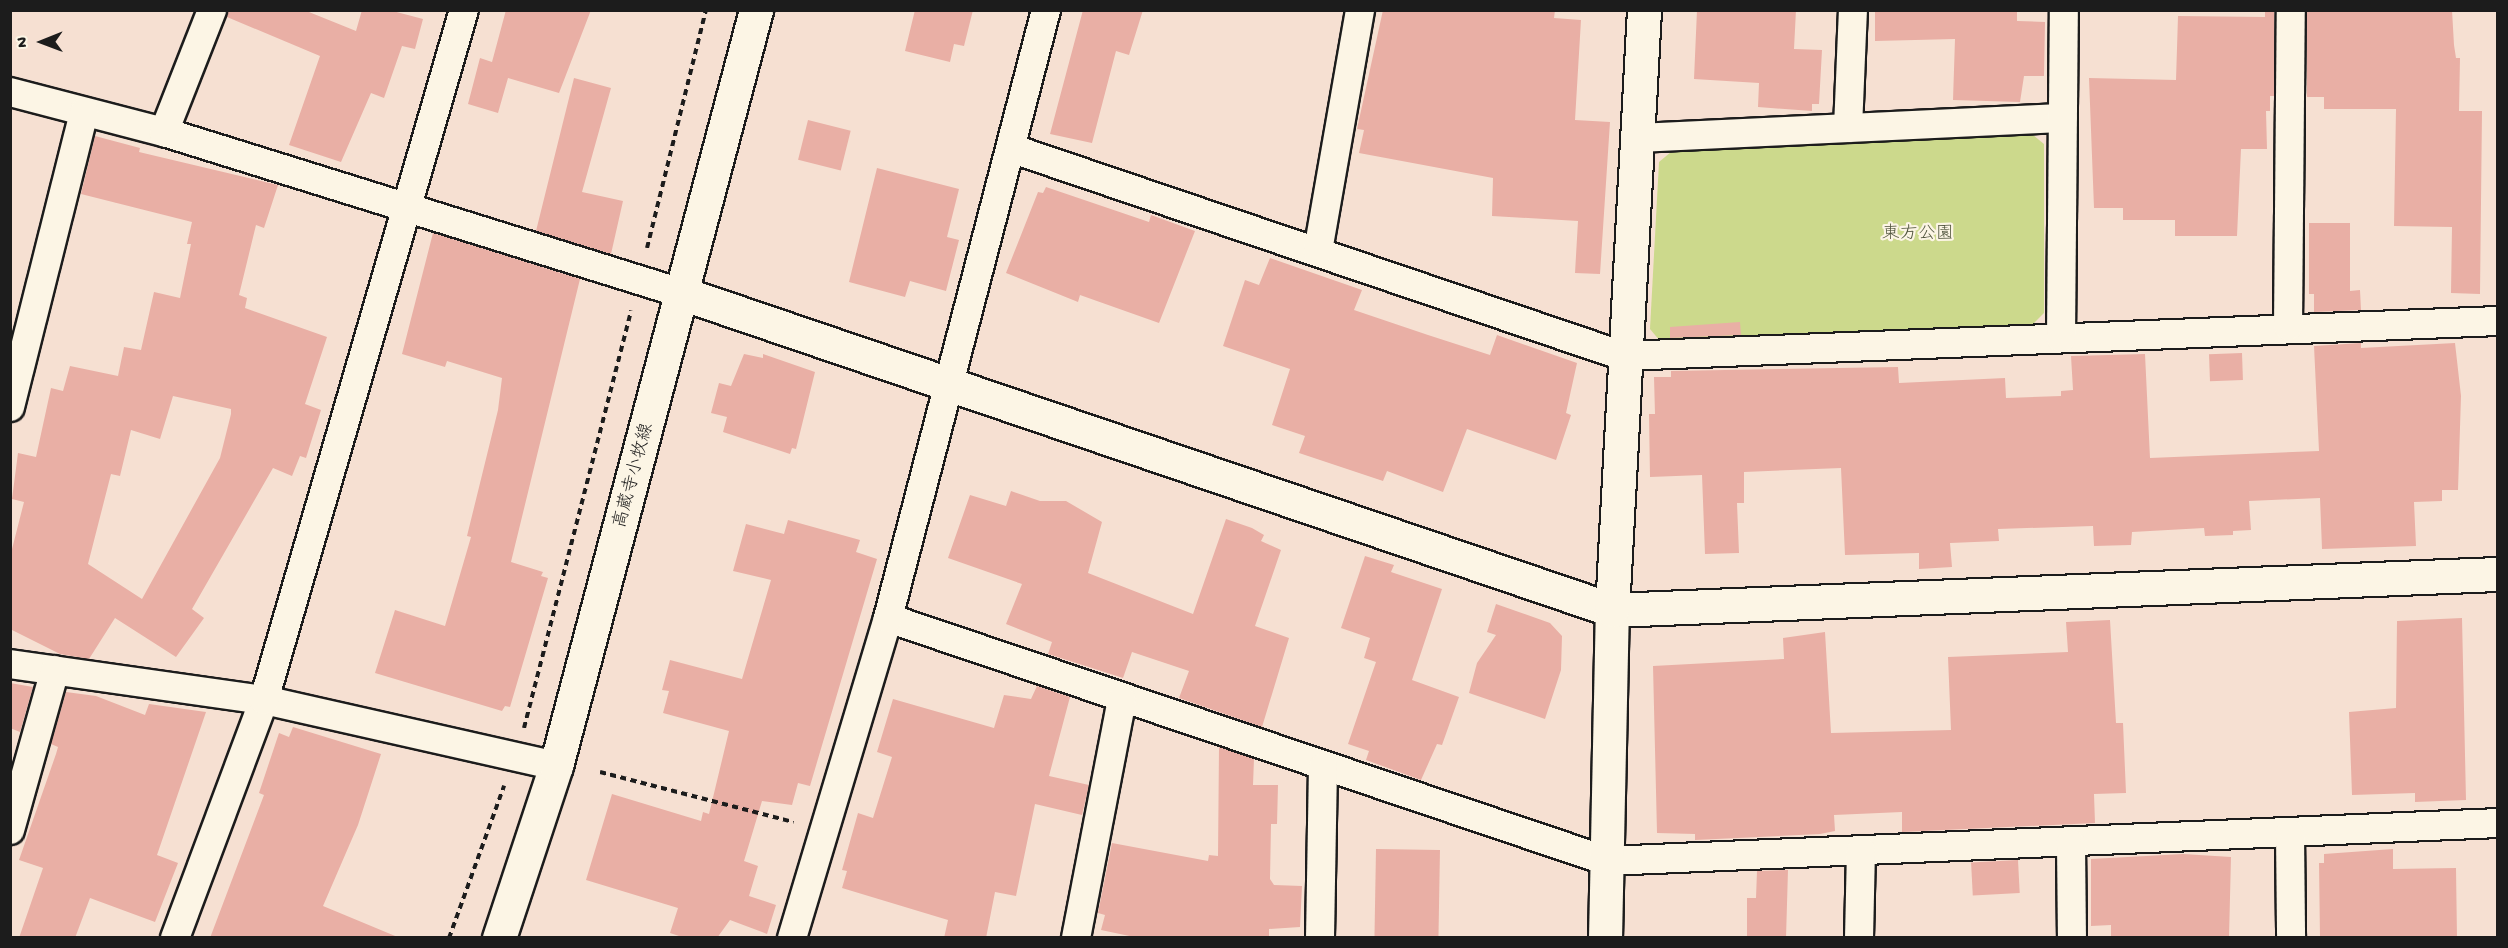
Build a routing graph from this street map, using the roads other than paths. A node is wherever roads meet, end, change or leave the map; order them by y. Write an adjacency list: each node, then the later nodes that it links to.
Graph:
1 (212, 10): 14 (street)
2 (464, 10): 17 (street)
3 (756, 10): 19 (street, 高蔵寺小牧線)
4 (1046, 10): 16 (street)
5 (1360, 10): 18 (street)
6 (1644, 10): 15 (street)
7 (1853, 10): 13 (street)
8 (2064, 10): 12 (street)
9 (2291, 10): 21 (street)
10 (10, 92): 11 (street)
11 (84, 112): 14 (street); 25 (street)
12 (2063, 118): 13 (street); 22 (street)
13 (1848, 128): 15 (street)
14 (164, 132): 17 (street)
15 (1636, 138): 23 (street)
16 (1013, 149): 18 (street); 24 (street)
17 (407, 207): 19 (street); 31 (street)
18 (1318, 251): 23 (street)
19 (684, 294): 24 (street); 33 (street, 高蔵寺小牧線)
20 (2498, 321): 21 (street)
21 (2288, 326): 22 (street)
22 (2061, 338): 23 (street)
23 (1623, 356): 27 (street)
24 (950, 384): 27 (street); 28 (street)
25 (11, 403)
26 (2498, 574): 27 (street)
27 (1612, 610): 40 (street)
28 (888, 618): 32 (street); 43 (street)
29 (10, 664): 30 (street)
30 (55, 670): 31 (street); 36 (street)
31 (264, 700): 33 (street); 41 (street)
32 (1122, 700): 34 (street); 44 (street)
33 (556, 766): 42 (street, 高蔵寺小牧線)
34 (1323, 768): 40 (street); 45 (street)
35 (2498, 823): 37 (street)
36 (10, 830)
37 (2290, 834): 38 (street); 49 (street)
38 (2072, 844): 39 (street); 48 (street)
39 (1861, 850): 40 (street); 47 (street)
40 (1607, 861): 46 (street)
41 (175, 938)
42 (499, 938)
43 (792, 938)
44 (1076, 938)
45 (1320, 938)
46 (1605, 938)
47 (1859, 938)
48 (2072, 938)
49 (2291, 938)

